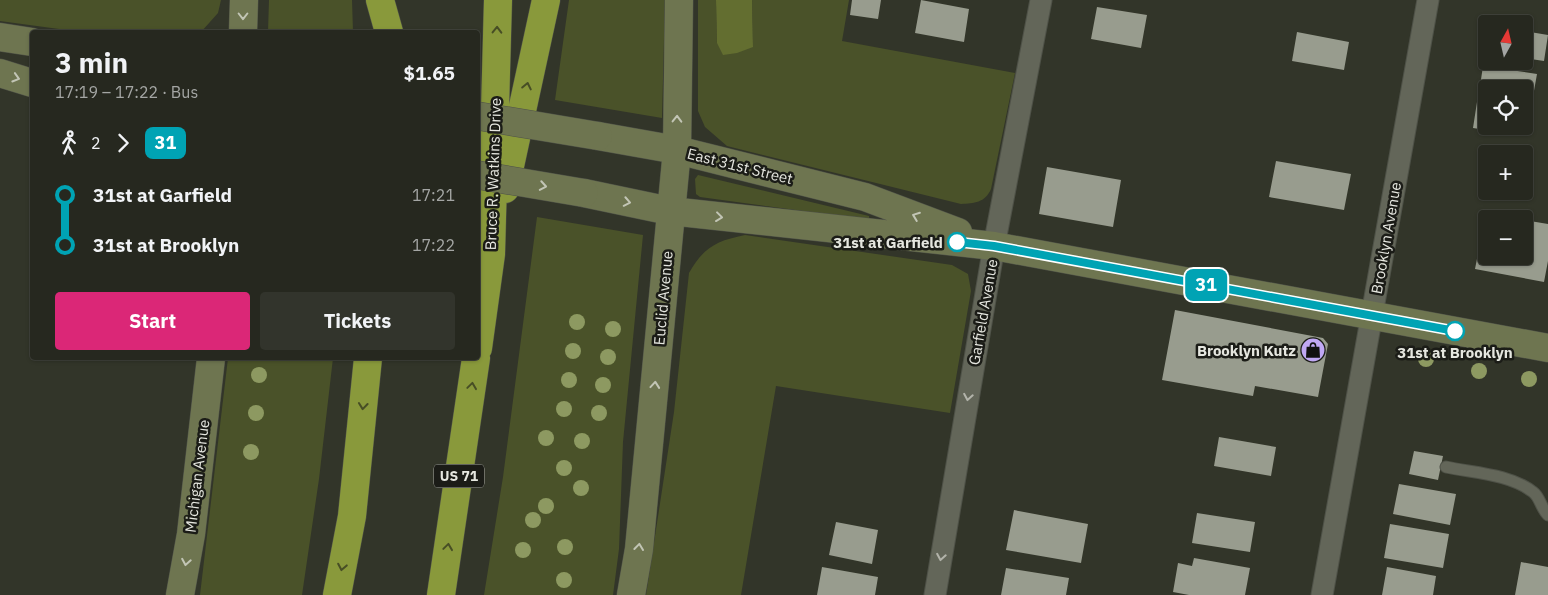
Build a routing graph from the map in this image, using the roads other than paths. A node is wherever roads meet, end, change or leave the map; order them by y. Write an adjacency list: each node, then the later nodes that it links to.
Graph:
1 (244, 0): 9 (main road, one-way to 9)
2 (380, 0): 10 (highway)
3 (400, 0): 11 (highway)
4 (498, 0): 21 (highway, Bruce R. Watkins Drive, one-way to 4)
5 (546, 0): 21 (highway, one-way to 5)
6 (679, 0): 17 (main road, Euclid Avenue, one-way to 6)
7 (1041, 0): 20 (street, Garfield Avenue)
8 (1428, 0): 22 (street, Brooklyn Avenue)
9 (243, 30)
10 (388, 30)
11 (398, 30)
12 (0, 37): 13 (main road)
13 (30, 42)
14 (0, 73): 15 (main road, one-way to 15)
15 (30, 82)
16 (480, 116): 17 (main road, East 31st Street, bridge)
17 (677, 150): 19 (main road, Euclid Avenue); 20 (main road, East 31st Street, one-way to 17)
18 (480, 175): 19 (main road, East 31st Street, one-way to 19, bridge)
19 (670, 211): 20 (main road, East 31st Street, one-way to 20); 33 (main road, Euclid Avenue, one-way to 19)
20 (994, 246): 22 (main road, East 31st Street); 34 (street, Garfield Avenue, one-way to 34)
21 (491, 254): 23 (highway, Bruce R. Watkins Drive)
22 (1372, 316): 24 (main road, East 31st Street); 35 (street, Brooklyn Avenue)
23 (480, 334)
24 (1548, 348)
25 (211, 360): 30 (main road, Michigan Avenue, one-way to 30)
26 (368, 360): 31 (highway, one-way to 31)
27 (476, 360): 32 (highway, US 71, one-way to 27)
28 (1446, 467): 29 (lane)
29 (1548, 515)
30 (180, 595)
31 (337, 595)
32 (441, 595)
33 (631, 595)
34 (935, 595)
35 (1322, 595)

